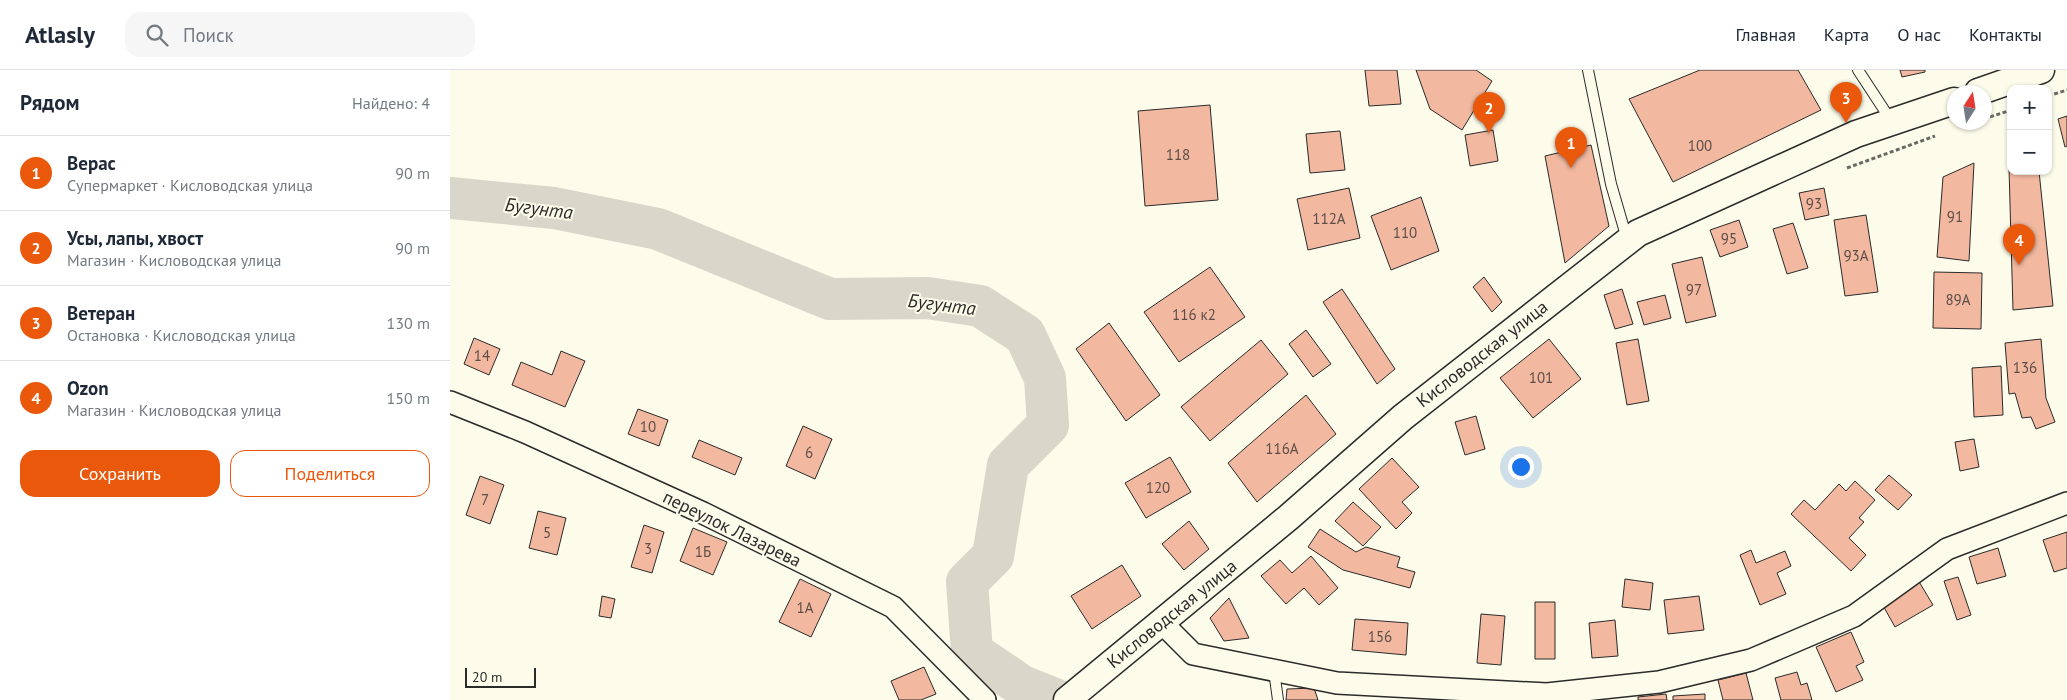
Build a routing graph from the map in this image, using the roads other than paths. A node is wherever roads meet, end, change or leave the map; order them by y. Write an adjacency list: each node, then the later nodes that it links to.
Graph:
1 (1588, 70): 7 (lane)
2 (1858, 70): 6 (lane)
3 (2041, 70): 4 (street)
4 (1992, 87)
5 (1947, 103): 6 (street, Кисловодская улица)
6 (1892, 123): 7 (street, Кисловодская улица)
7 (1627, 242): 10 (street, Кисловодская улица)
8 (450, 402): 13 (street, переулок Лазарева)
9 (2067, 504): 12 (street)
10 (1162, 623): 11 (street); 14 (street, Кисловодская улица)
11 (1274, 670): 12 (street); 15 (lane)
12 (1470, 695)
13 (985, 700)
14 (1067, 700)
15 (1278, 700)

